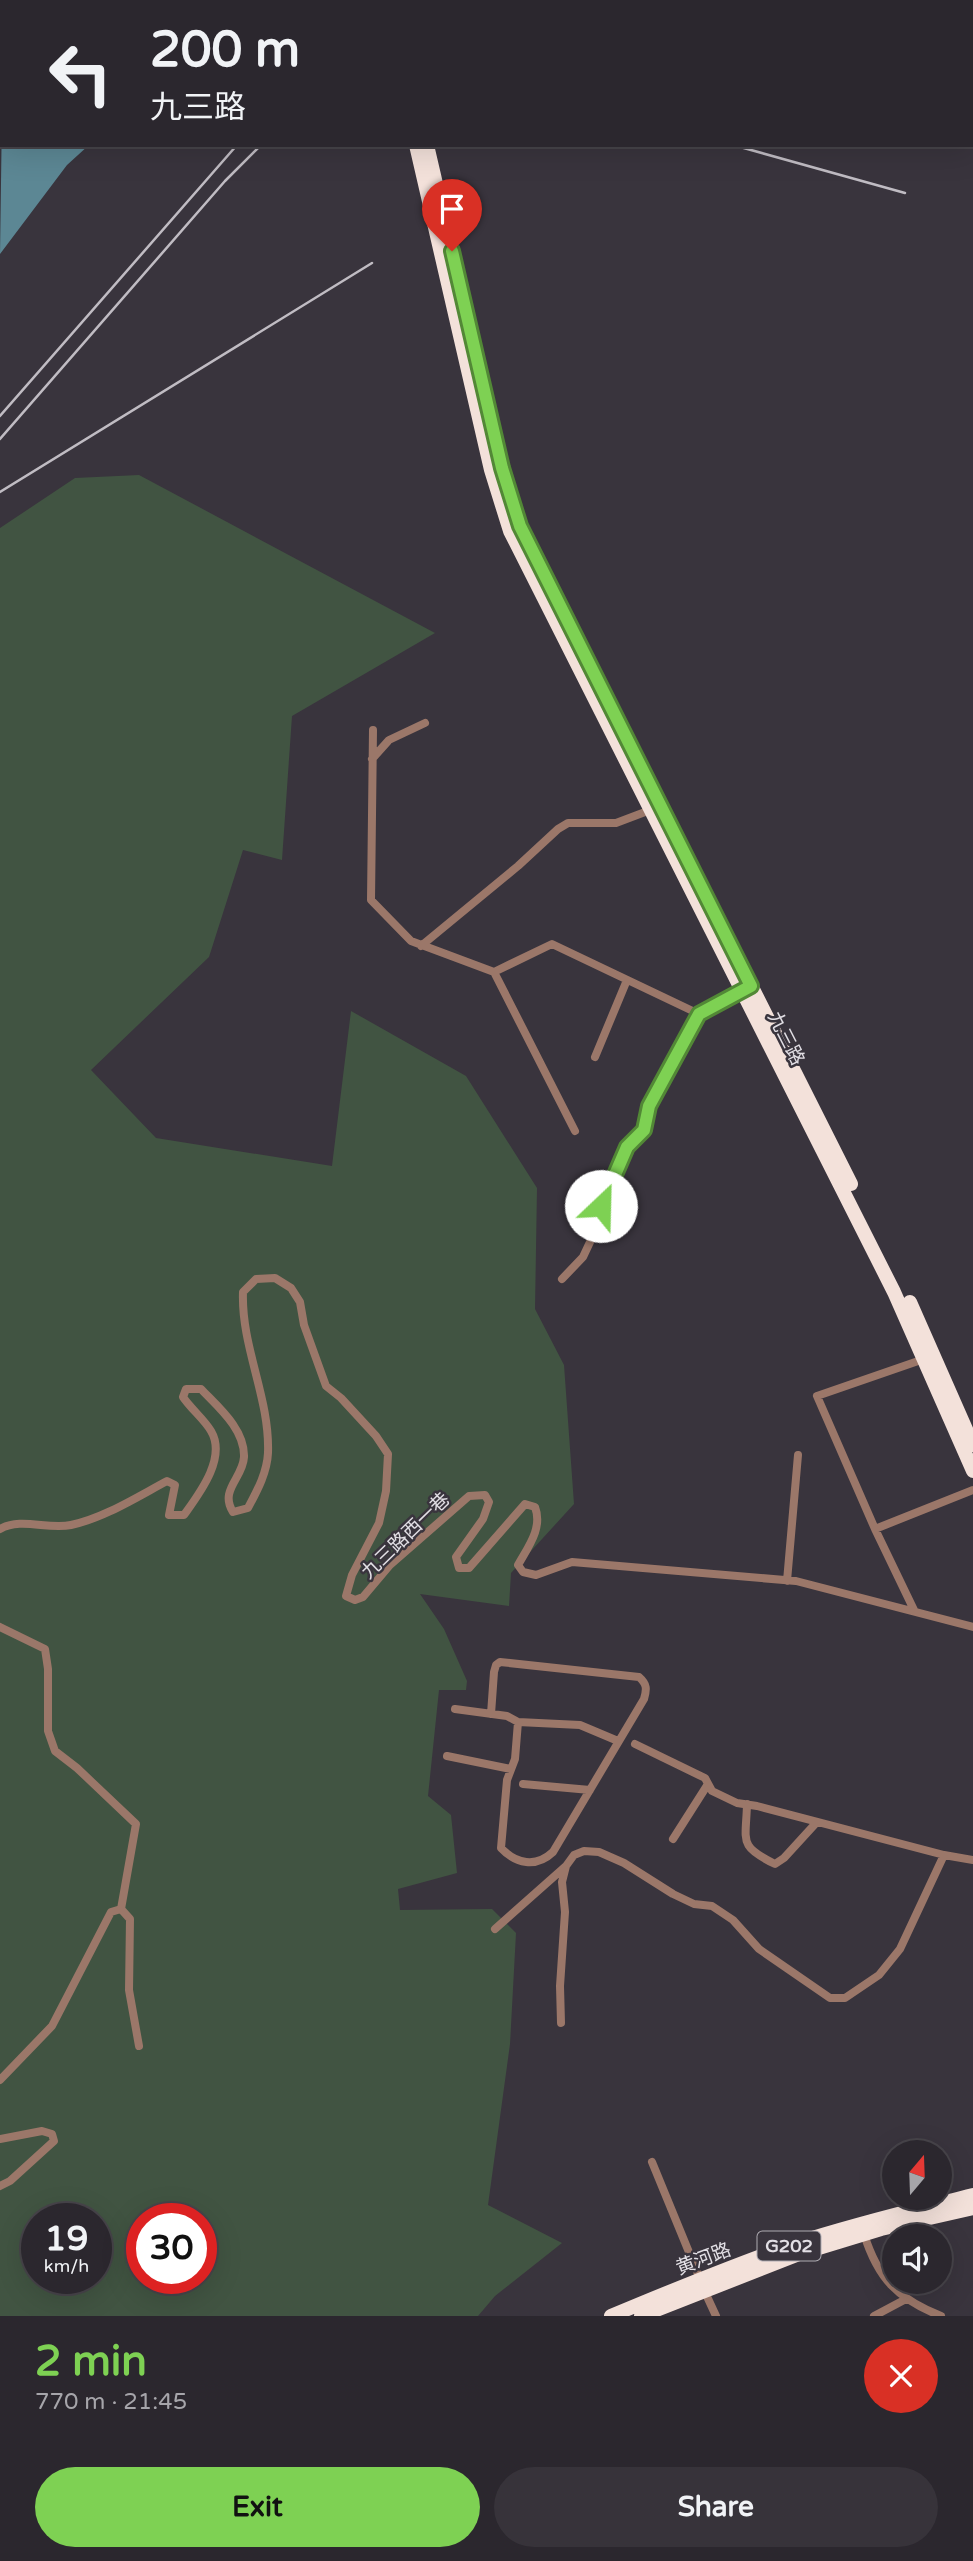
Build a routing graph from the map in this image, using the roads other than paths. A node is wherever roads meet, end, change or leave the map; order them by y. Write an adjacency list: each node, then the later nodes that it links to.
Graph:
1 (416, 147): 6 (highway, 九三路)
2 (427, 147): 6 (highway, 九三路)
3 (425, 723): 5 (street)
4 (373, 730): 5 (street)
5 (372, 759): 7 (street)
6 (655, 808): 7 (street); 10 (highway, 九三路)
7 (421, 946): 8 (street)
8 (494, 972): 9 (street); 13 (street)
9 (627, 980): 11 (street); 12 (street)
10 (747, 989): 11 (street); 15 (highway, 九三路); 16 (highway, 九三路)
11 (699, 1014): 14 (street)
12 (595, 1057)
13 (575, 1131)
14 (562, 1279)
15 (924, 1359): 18 (highway, 九三路); 21 (street)
16 (973, 1445)
17 (798, 1455): 22 (street)
18 (973, 1471)
19 (973, 1490): 21 (street)
20 (0, 1529): 22 (street, 九三路西一巷)
21 (875, 1529): 23 (street)
22 (787, 1581): 23 (street, 九三路西一巷)
23 (914, 1611): 25 (street, 九三路西一巷)
24 (0, 1627): 44 (street)
25 (973, 1627)
26 (455, 1709): 27 (street)
27 (491, 1714): 28 (street); 29 (street)
28 (518, 1722): 29 (street); 32 (street)
29 (618, 1741): 35 (street)
30 (635, 1744): 34 (street)
31 (447, 1756): 32 (street)
32 (511, 1769): 40 (street)
33 (523, 1784): 35 (street)
34 (708, 1784): 36 (street); 38 (street)
35 (590, 1790): 40 (street)
36 (747, 1804): 37 (street); 37 (street)
37 (816, 1823): 39 (street)
38 (673, 1839)
39 (944, 1855): 41 (street); 42 (street)
40 (545, 1860): 43 (street)
41 (973, 1860)
42 (566, 1866): 43 (street); 46 (street)
43 (555, 1876): 45 (street)
44 (121, 1909): 47 (street); 48 (street)
45 (495, 1929)
46 (561, 2023)
47 (139, 2046)
48 (0, 2080)
49 (0, 2139): 51 (street)
50 (652, 2162): 55 (street)
51 (0, 2186)
52 (973, 2195): 55 (highway, 黄河路 / G202)
53 (973, 2208): 54 (highway, 黄河路 / G202)
54 (864, 2235): 55 (highway, 黄河路 / G202); 56 (street)
55 (702, 2285): 57 (highway, 黄河路 / G202); 58 (highway, 黄河路 / G202); 59 (street)
56 (906, 2299): 60 (street); 61 (street)
57 (611, 2316)
58 (641, 2316)
59 (716, 2316)
60 (874, 2316)
61 (941, 2316)

